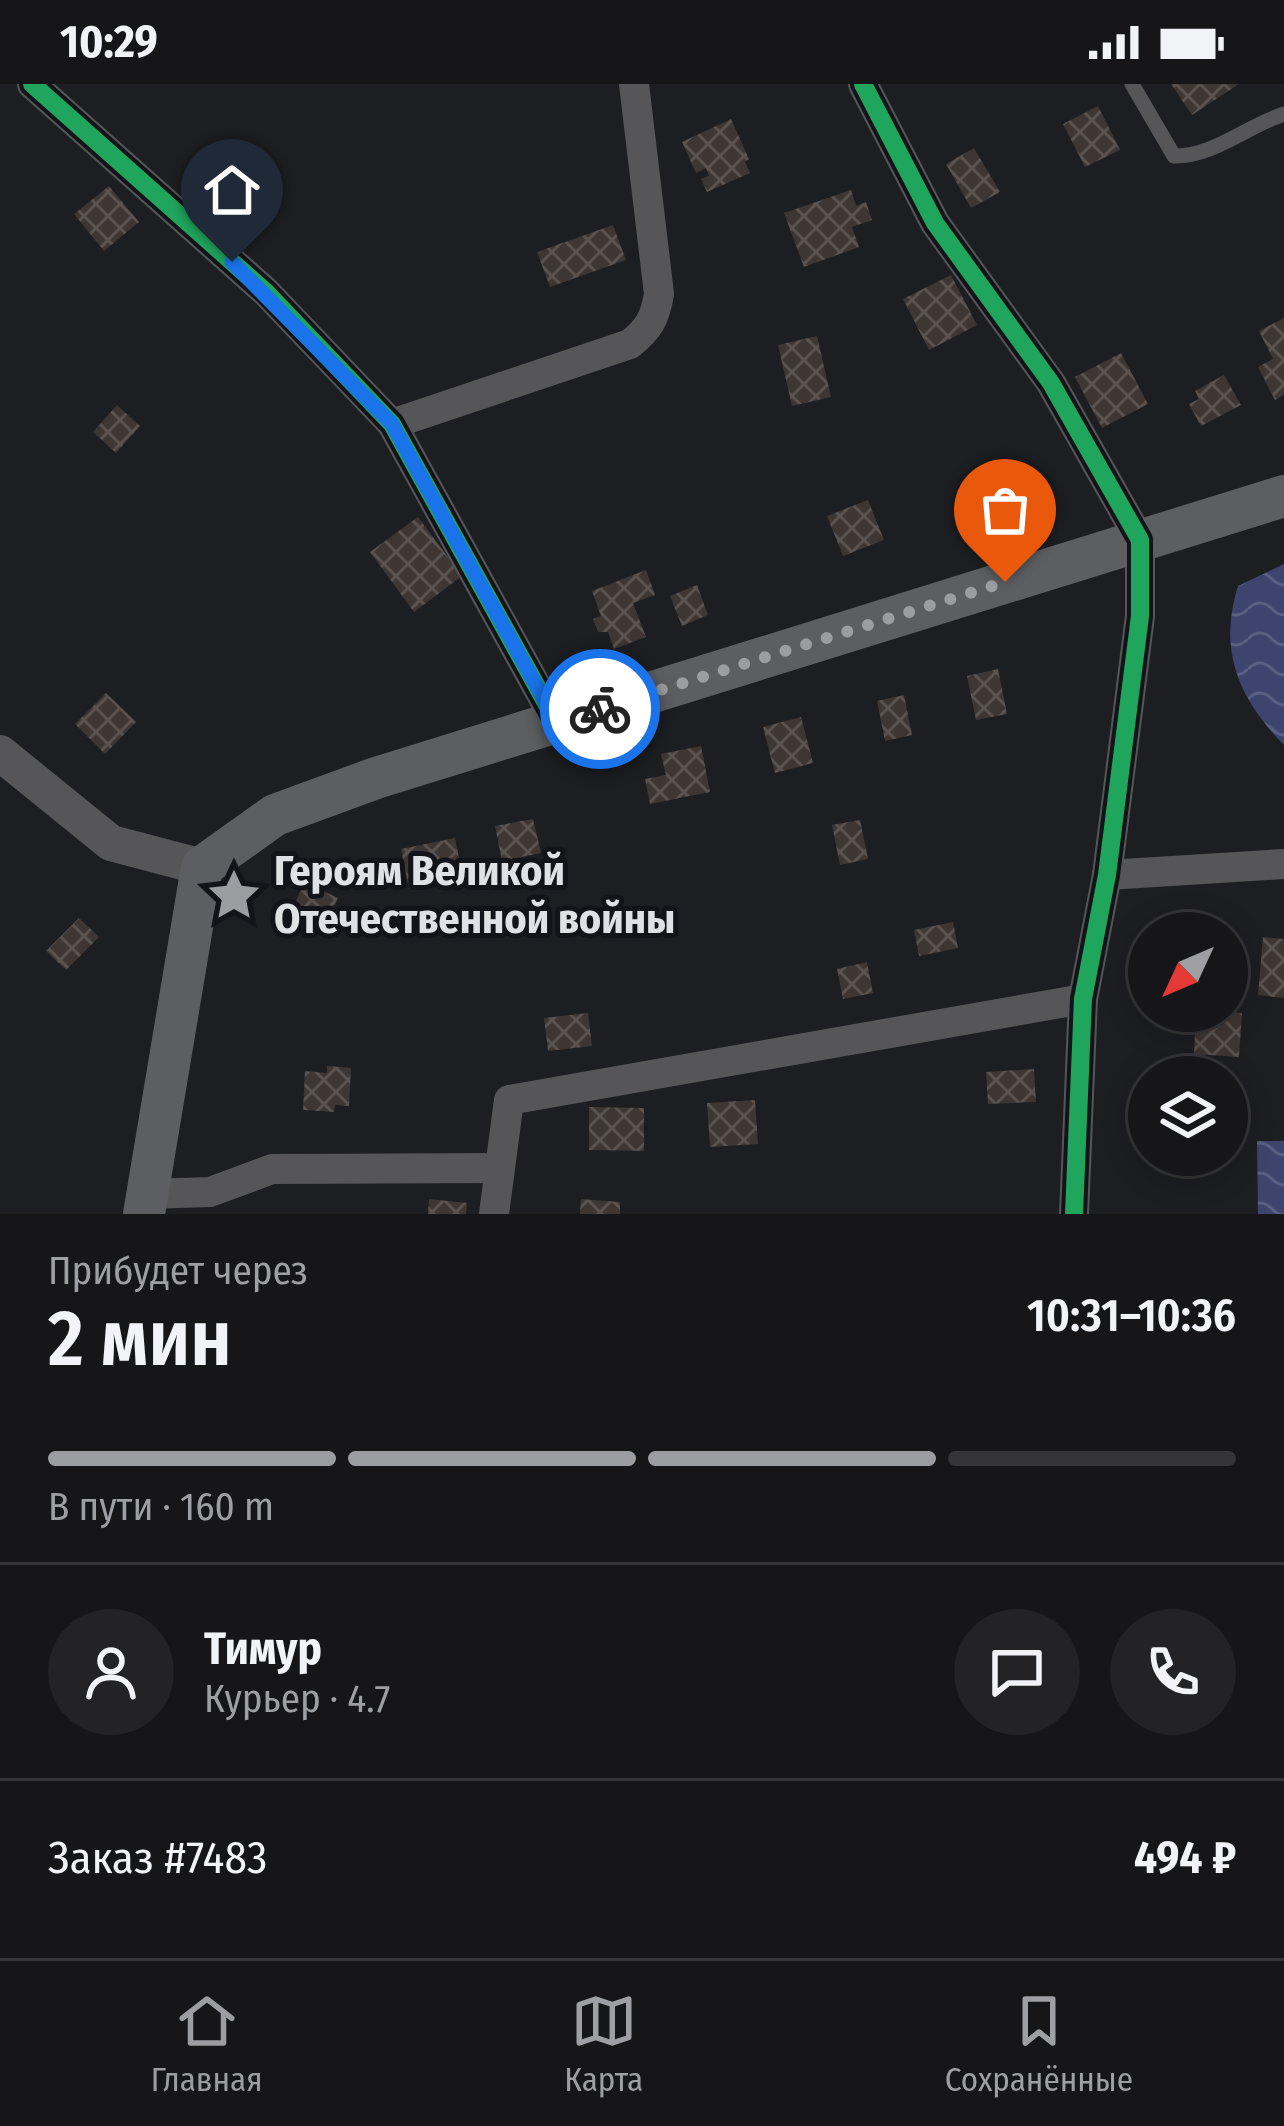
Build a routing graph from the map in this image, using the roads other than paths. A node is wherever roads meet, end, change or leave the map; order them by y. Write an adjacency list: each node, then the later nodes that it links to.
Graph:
1 (32, 84): 6 (street)
2 (634, 84): 6 (street)
3 (863, 84): 8 (street)
4 (1132, 84): 5 (lane)
5 (1284, 113)
6 (392, 424): 9 (street)
7 (1284, 496): 8 (main road)
8 (1139, 540): 9 (main road); 13 (street)
9 (557, 723): 12 (main road)
10 (0, 753): 12 (street)
11 (1284, 864): 13 (street)
12 (202, 867): 16 (main road)
13 (1107, 875): 14 (street)
14 (1083, 998): 15 (street); 18 (street)
15 (499, 1168): 16 (street); 17 (street)
16 (146, 1204)
17 (494, 1214)
18 (1074, 1214)

